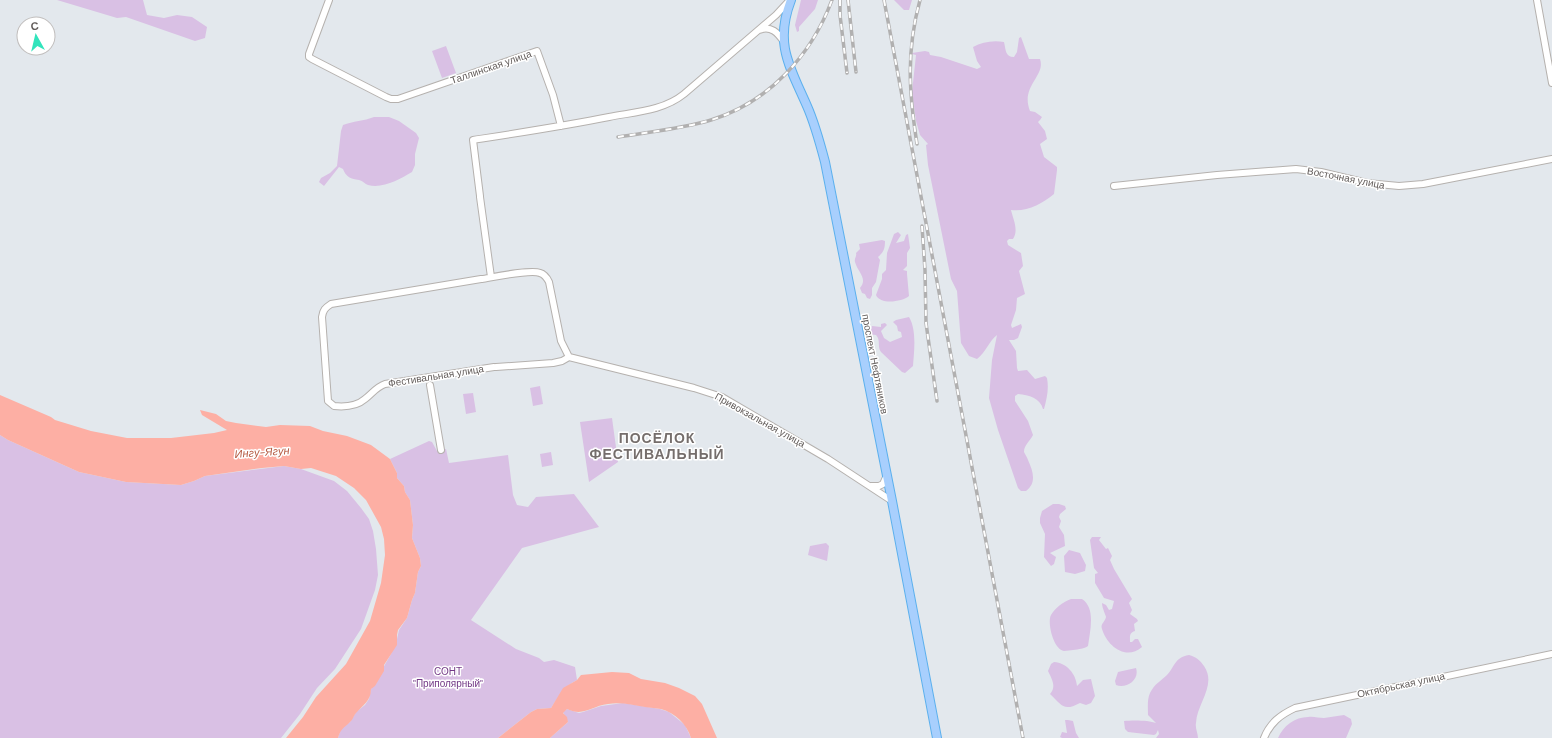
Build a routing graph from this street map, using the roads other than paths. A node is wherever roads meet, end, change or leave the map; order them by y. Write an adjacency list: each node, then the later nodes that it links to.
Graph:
1 (329, 0): 7 (street, Таллинская улица)
2 (791, 0): 4 (street); 5 (main road, проспект Нефтяников)
3 (1537, 0): 6 (street)
4 (758, 31): 5 (street); 7 (street)
5 (784, 42): 14 (main road, проспект Нефтяников)
6 (1552, 83)
7 (561, 126): 10 (street)
8 (1552, 159): 9 (street, Восточная улица)
9 (1114, 186)
10 (491, 278): 11 (street); 12 (street, Фестивальная улица)
11 (569, 356): 12 (street, Фестивальная улица); 15 (street, Привокзальная улица)
12 (429, 377): 13 (street)
13 (441, 450)
14 (887, 476): 15 (street); 16 (main road, проспект Нефтяников)
15 (871, 486): 16 (street, Привокзальная улица)
16 (892, 501): 18 (main road, проспект Нефтяников)
17 (1552, 654): 19 (street, Октябрьская улица)
18 (938, 738)
19 (1264, 738)

